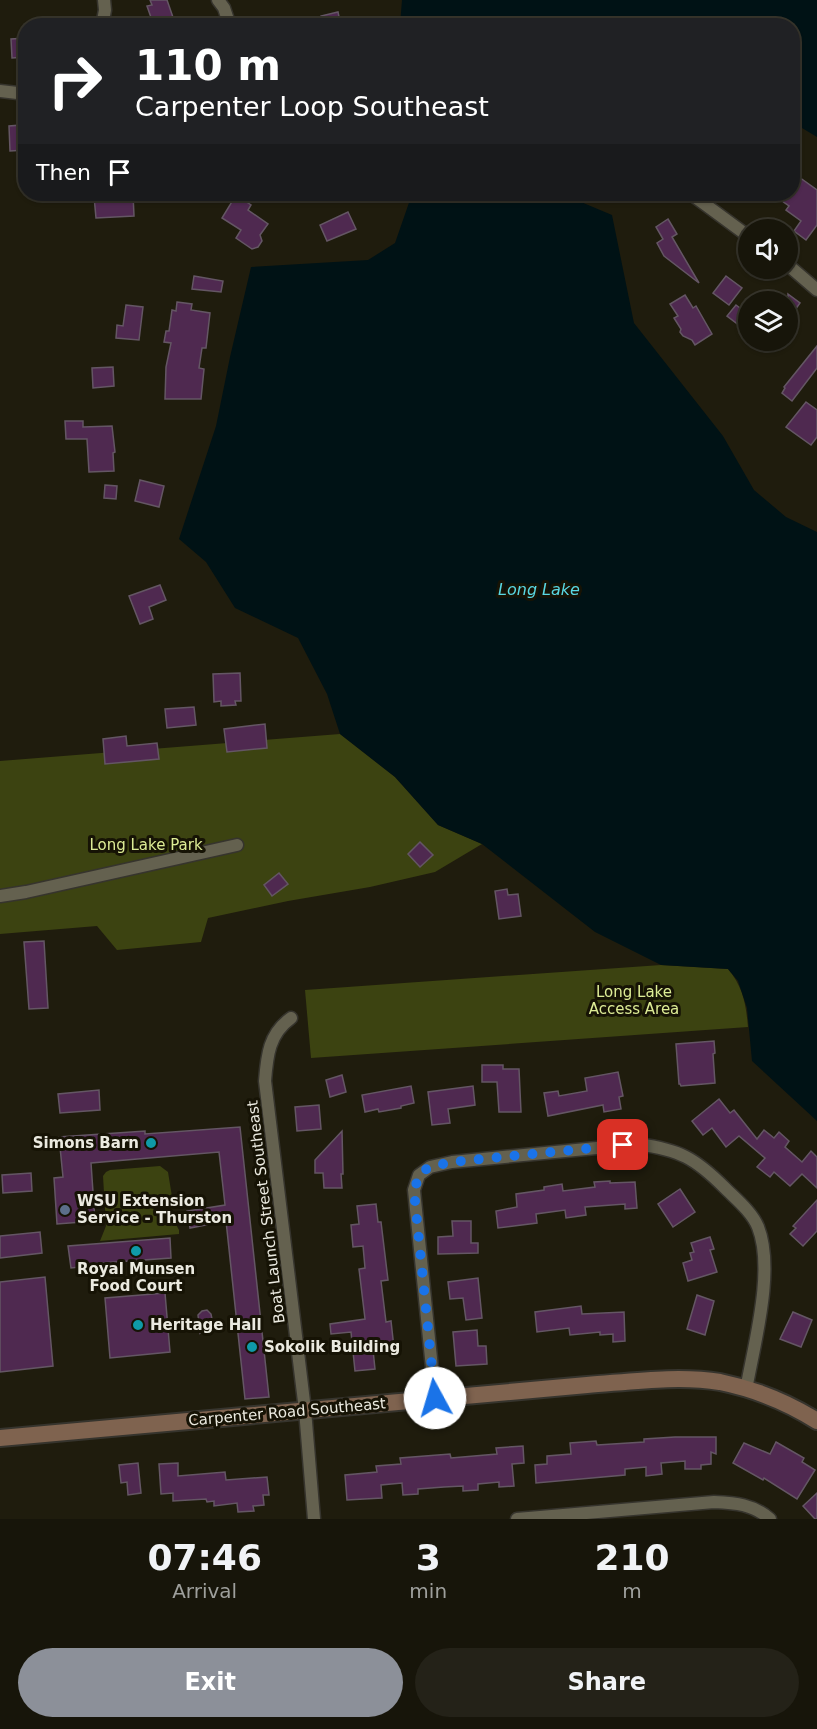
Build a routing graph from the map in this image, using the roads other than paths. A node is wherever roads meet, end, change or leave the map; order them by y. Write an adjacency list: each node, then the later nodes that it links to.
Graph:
1 (104, 0): 3 (street)
2 (218, 0): 4 (street)
3 (104, 18)
4 (227, 18)
5 (0, 91): 6 (street)
6 (18, 93)
7 (700, 201): 8 (street)
8 (738, 229)
9 (798, 274): 10 (street)
10 (817, 290)
11 (237, 845): 12 (street)
12 (0, 896)
13 (291, 1018): 16 (street, Boat Launch Street Southeast)
14 (746, 1389): 15 (street, Carpenter Road Southeast); 15 (street); 17 (street, Carpenter Road Southeast)
15 (435, 1398): 16 (street, Carpenter Road Southeast)
16 (305, 1410): 18 (street, Carpenter Road Southeast); 19 (street, Boat Launch Street Southeast)
17 (817, 1421)
18 (0, 1438)
19 (314, 1519)
20 (517, 1519): 21 (street)
21 (770, 1519)

